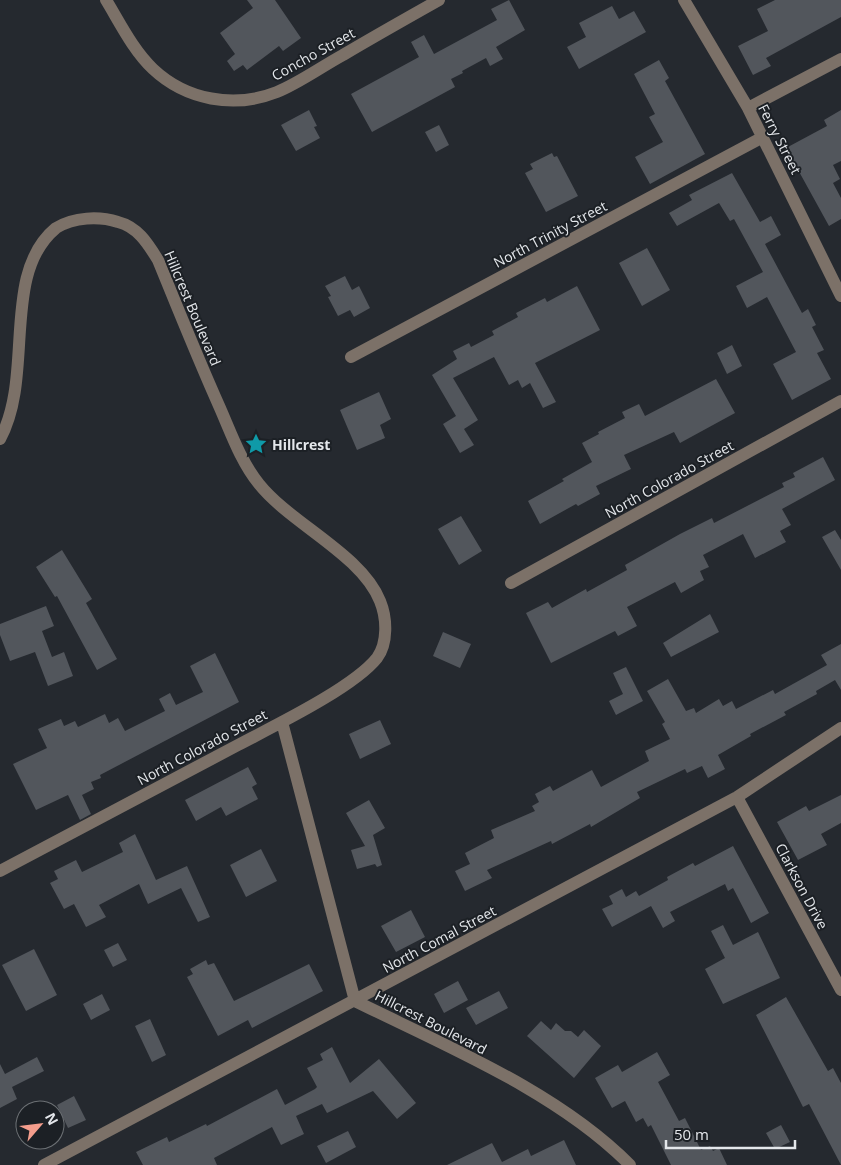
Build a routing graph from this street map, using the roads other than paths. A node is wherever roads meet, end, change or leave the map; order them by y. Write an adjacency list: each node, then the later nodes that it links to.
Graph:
1 (106, 0): 2 (street, Concho Street)
2 (438, 0)
3 (684, 0): 5 (street, Ferry Street)
4 (841, 59): 5 (street)
5 (748, 108): 6 (street, Ferry Street)
6 (763, 137): 7 (street, Ferry Street); 8 (street, North Trinity Street)
7 (841, 296)
8 (351, 357)
9 (841, 401): 11 (street, North Colorado Street)
10 (0, 439): 12 (street, Hillcrest Boulevard)
11 (511, 583)
12 (385, 620): 13 (street, North Colorado Street)
13 (282, 722): 16 (street, North Colorado Street); 18 (street, Hillcrest Boulevard)
14 (841, 728): 15 (street, North Comal Street)
15 (736, 797): 17 (street, Clarkson Drive); 18 (street, North Comal Street)
16 (0, 871)
17 (841, 990)
18 (355, 1001): 19 (street, North Comal Street); 20 (street, Hillcrest Boulevard)
19 (44, 1165)
20 (630, 1165)

